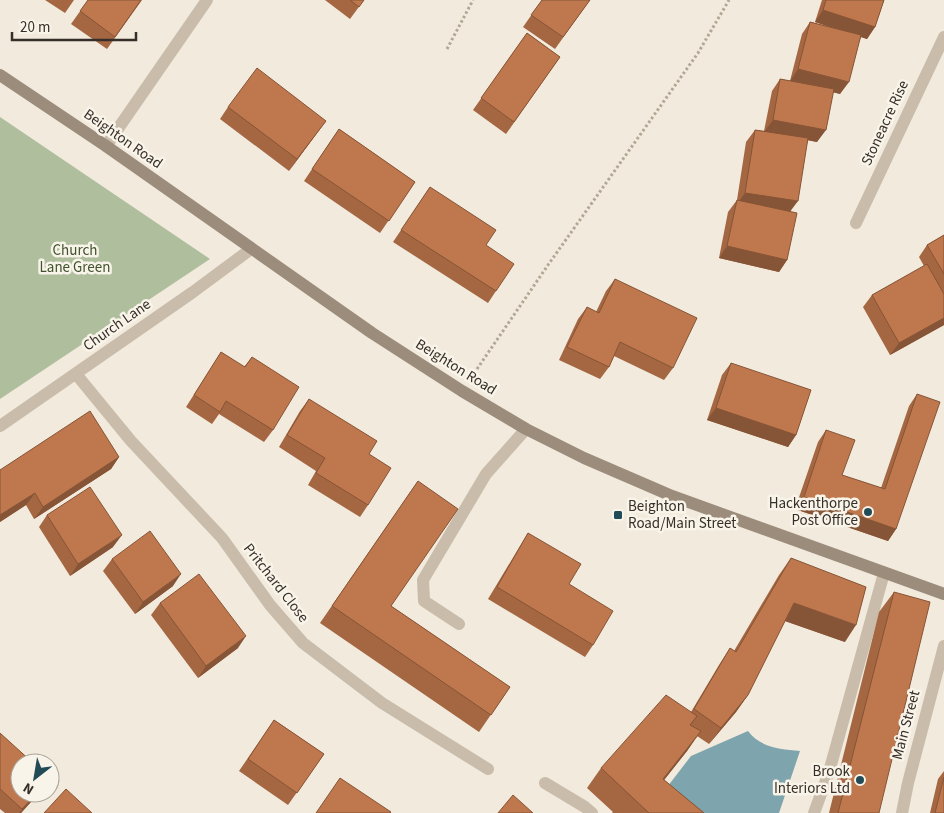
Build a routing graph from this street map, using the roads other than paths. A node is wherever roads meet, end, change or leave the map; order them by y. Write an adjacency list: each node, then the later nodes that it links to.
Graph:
1 (207, 0): 4 (street)
2 (944, 37): 5 (street, Stoneacre Rise)
3 (0, 75): 4 (street, Beighton Road)
4 (106, 146): 6 (street, Beighton Road)
5 (856, 222)
6 (251, 248): 7 (street, Church Lane); 9 (street, Beighton Road)
7 (76, 374): 8 (street, Church Lane); 14 (street, Pritchard Close)
8 (0, 426)
9 (526, 429): 10 (street, Beighton Road); 12 (street)
10 (884, 573): 11 (street, Beighton Road); 17 (street)
11 (944, 594)
12 (459, 624)
13 (944, 646): 18 (street, Main Street)
14 (488, 769)
15 (545, 783): 16 (street)
16 (592, 813)
17 (814, 813)
18 (902, 813)

